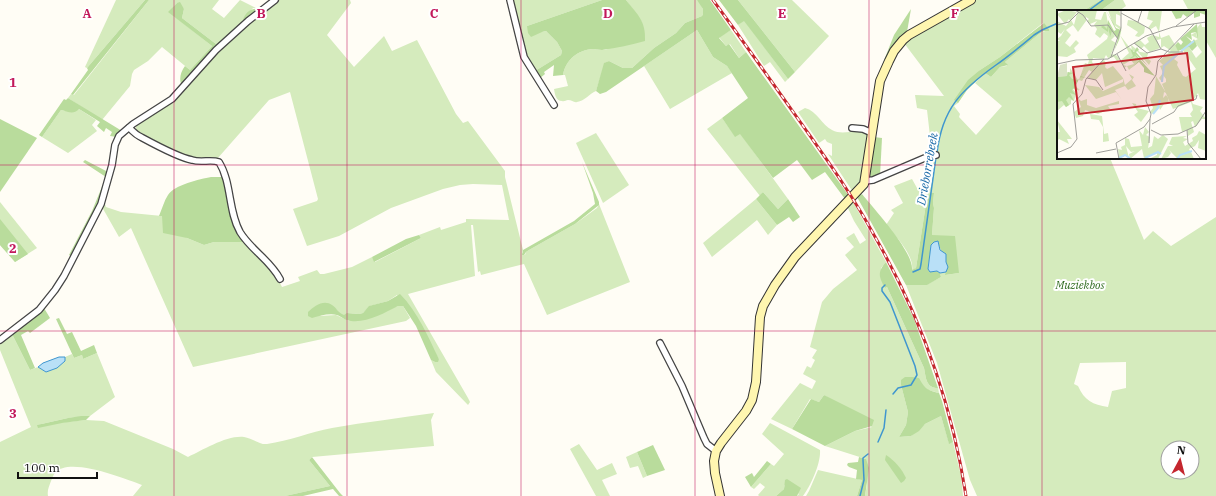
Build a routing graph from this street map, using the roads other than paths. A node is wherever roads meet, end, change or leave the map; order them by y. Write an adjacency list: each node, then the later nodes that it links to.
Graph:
1 (276, 0): 5 (street)
2 (510, 0): 4 (street)
3 (971, 0): 7 (main road)
4 (554, 105)
5 (129, 128): 10 (street); 11 (street)
6 (852, 128): 7 (street)
7 (872, 133): 9 (main road)
8 (936, 155): 9 (street)
9 (865, 180): 13 (main road)
10 (280, 279)
11 (0, 340)
12 (660, 343): 13 (street)
13 (716, 451): 14 (main road)
14 (720, 496)

